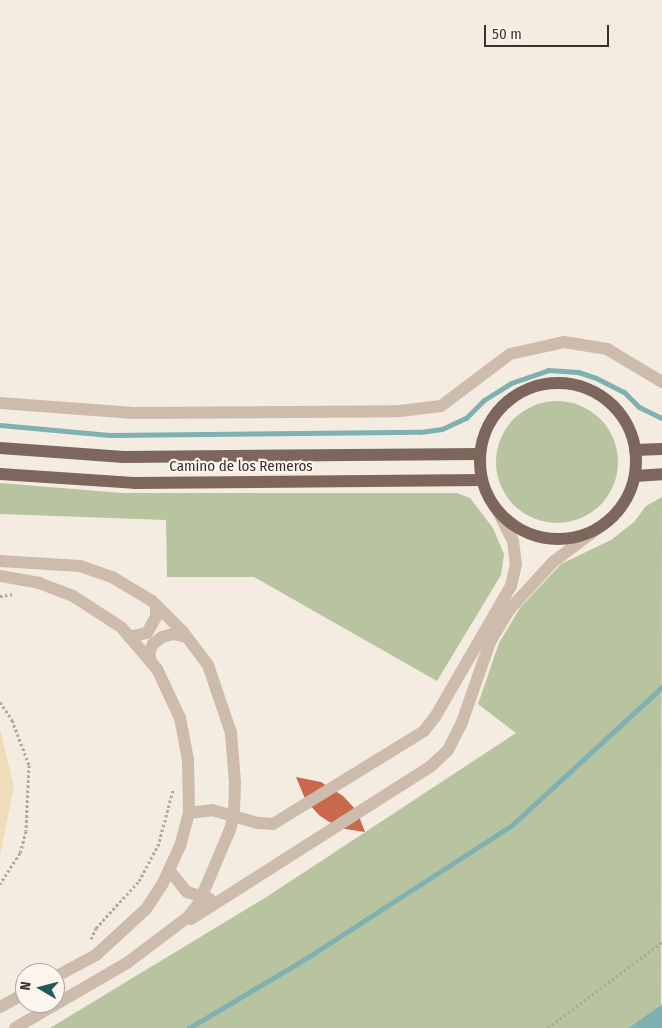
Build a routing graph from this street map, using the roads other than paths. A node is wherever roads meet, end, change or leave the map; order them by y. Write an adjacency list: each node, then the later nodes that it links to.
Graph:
1 (662, 382): 2 (street)
2 (0, 403)
3 (0, 448): 6 (main road, Camino de los Remeros)
4 (662, 449): 5 (main road)
5 (635, 450): 6 (main road); 9 (main road)
6 (480, 454): 10 (main road)
7 (0, 474): 10 (main road, Camino de los Remeros)
8 (662, 474): 9 (main road)
9 (635, 476): 12 (main road)
10 (482, 480): 11 (main road)
11 (499, 513): 12 (main road); 20 (street)
12 (597, 530): 23 (street)
13 (0, 561): 15 (street)
14 (0, 576): 16 (street)
15 (156, 605): 16 (street); 17 (street)
16 (129, 637): 18 (street)
17 (187, 637): 18 (street); 20 (street)
18 (151, 662): 19 (street)
19 (189, 813): 20 (street); 21 (street)
20 (234, 816): 22 (street)
21 (169, 870): 22 (street); 25 (street)
22 (201, 898): 23 (street); 24 (street)
23 (221, 899): 24 (street)
24 (174, 929): 28 (street)
25 (65, 972)
26 (15, 999): 27 (street)
27 (0, 1007)
28 (15, 1028)

